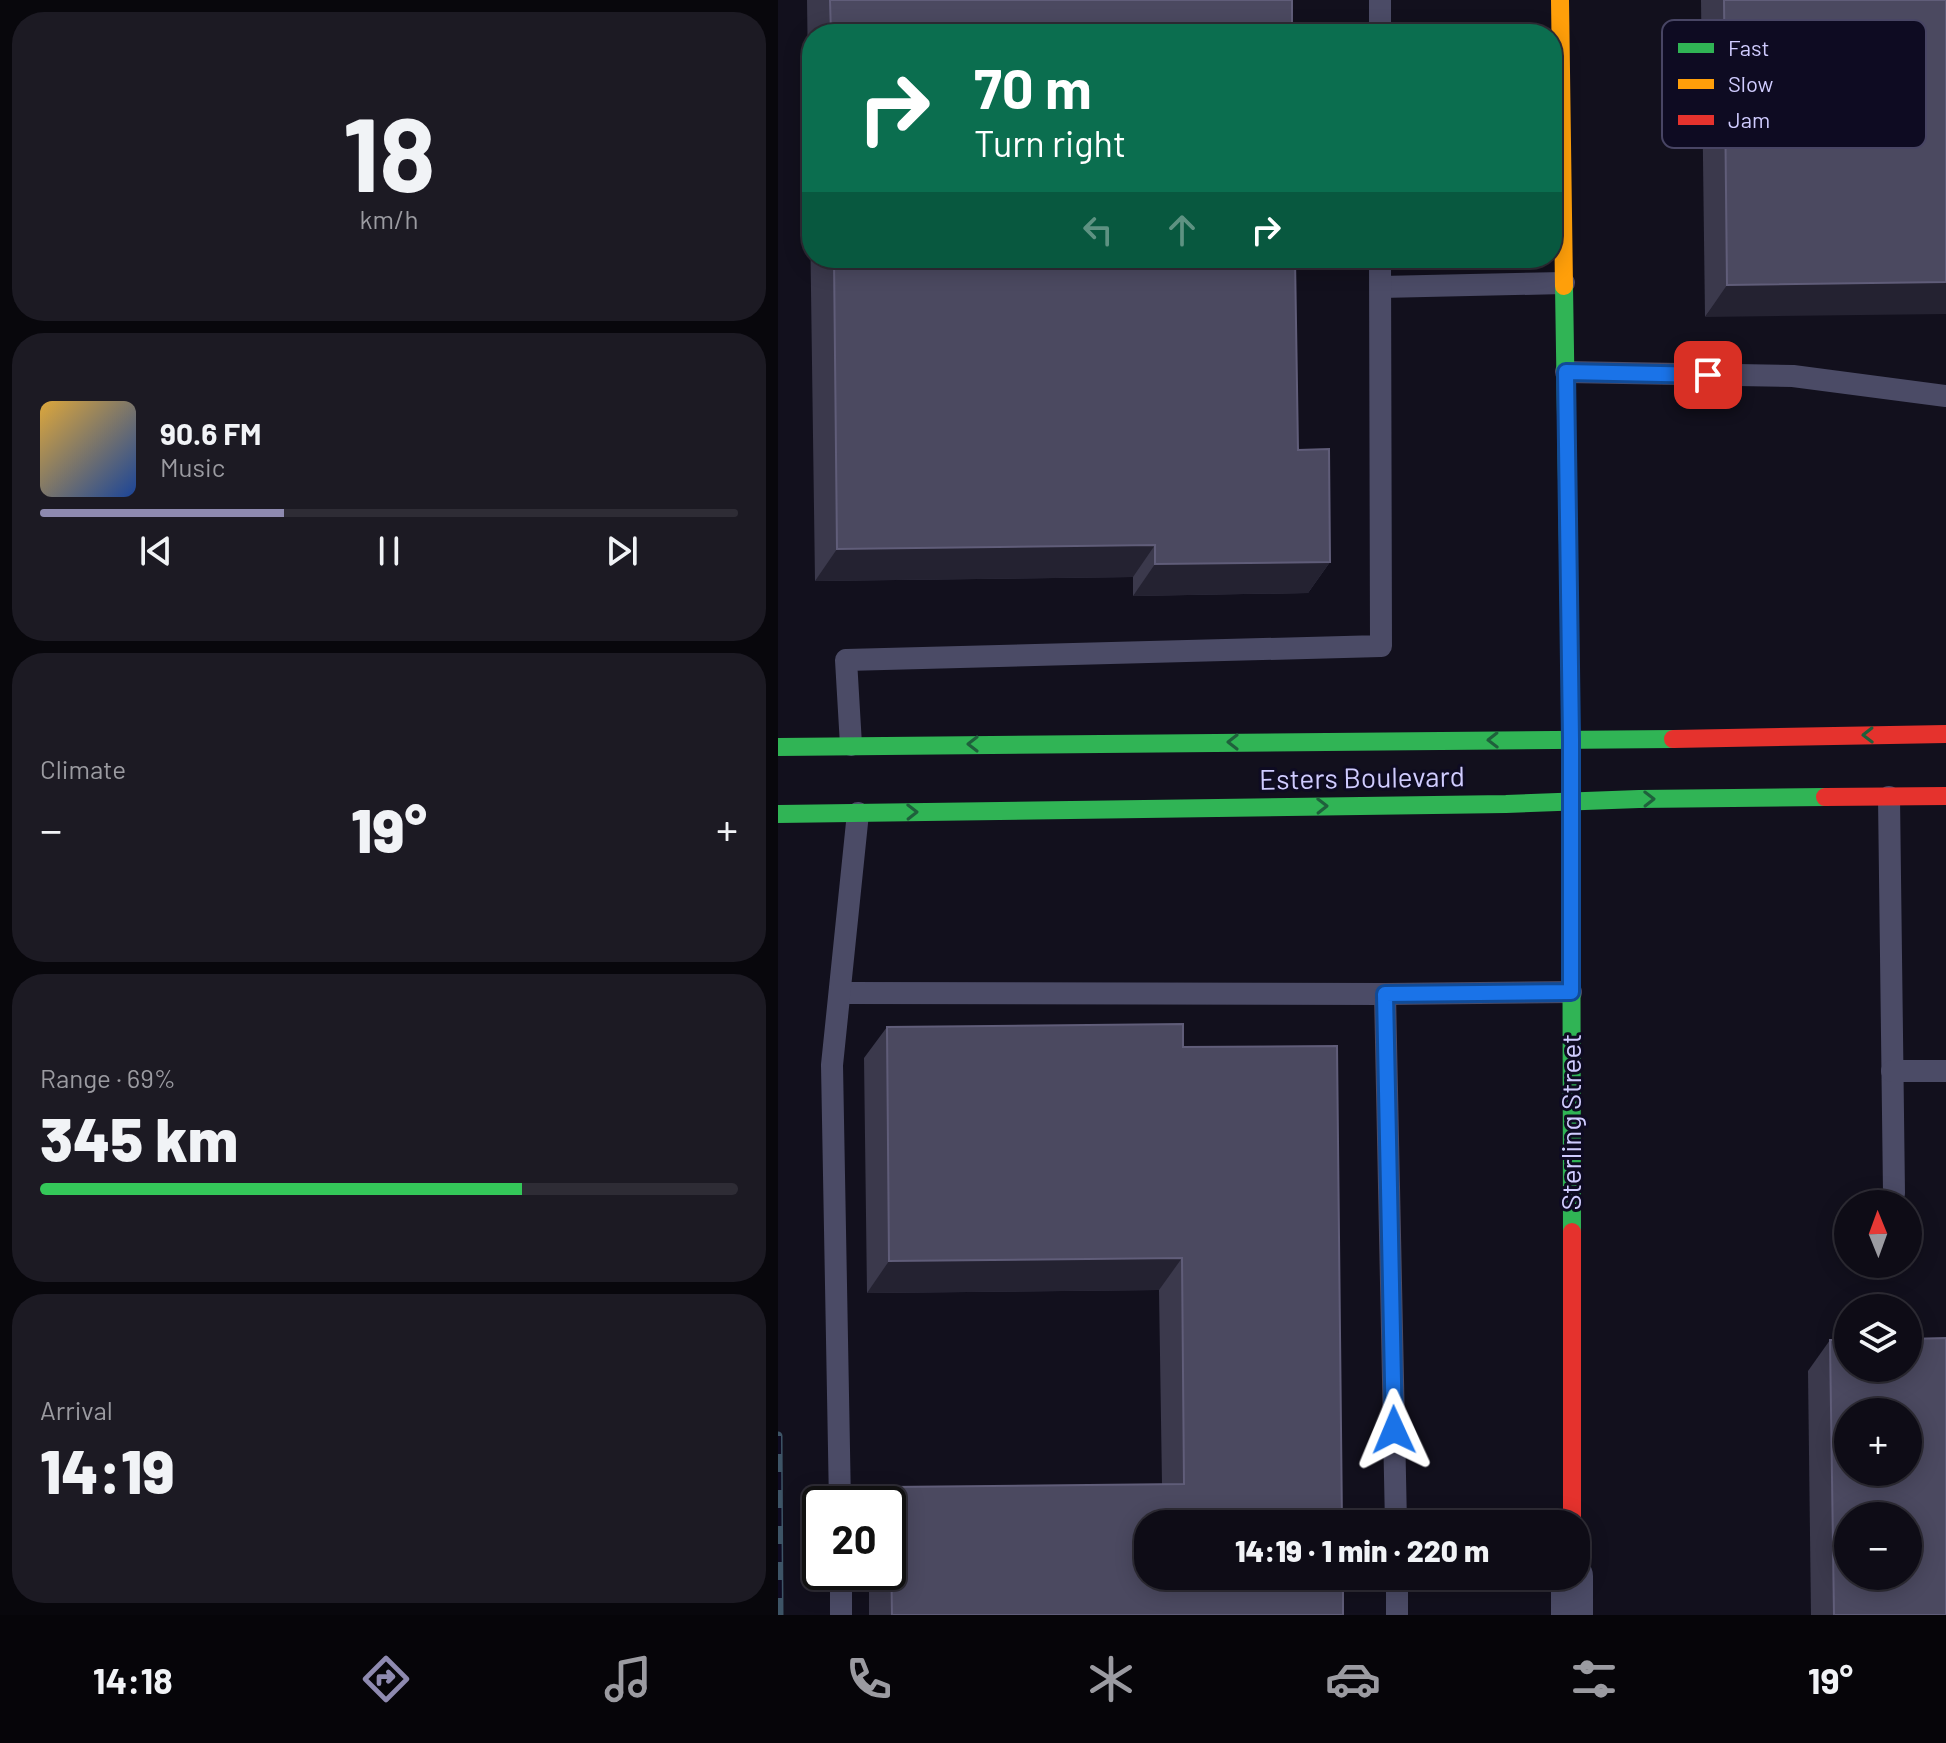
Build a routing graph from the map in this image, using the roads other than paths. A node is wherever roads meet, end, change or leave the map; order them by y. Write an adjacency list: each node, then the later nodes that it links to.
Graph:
1 (1380, 0): 3 (lane)
2 (1560, 0): 4 (main road, Sterling Street)
3 (1380, 24)
4 (1560, 24)
5 (1562, 142): 7 (main road, Sterling Street)
6 (1380, 268): 8 (lane)
7 (1564, 283): 8 (lane); 9 (main road, Sterling Street)
8 (1381, 287): 13 (lane)
9 (1566, 372): 10 (lane); 12 (main road, Sterling Street)
10 (1946, 396)
11 (1946, 734): 12 (main road, Esters Boulevard, one-way to 12)
12 (1571, 739): 13 (main road, Esters Boulevard, one-way to 13); 17 (main road, Sterling Street)
13 (851, 745): 14 (main road, Esters Boulevard)
14 (778, 747)
15 (1946, 796): 16 (main road, Esters Boulevard)
16 (1889, 797): 17 (main road, Esters Boulevard, one-way to 16); 23 (lane)
17 (1571, 801): 18 (main road, Esters Boulevard, one-way to 17); 20 (main road, Sterling Street)
18 (858, 813): 19 (main road, Esters Boulevard); 21 (lane)
19 (778, 814)
20 (1571, 992): 22 (lane); 28 (main road, Sterling Street)
21 (840, 993): 22 (lane); 26 (lane)
22 (1385, 994): 27 (lane)
23 (1892, 1071): 24 (lane); 25 (lane)
24 (1946, 1071)
25 (1894, 1190)
26 (840, 1486)
27 (1396, 1510)
28 (1572, 1510)
29 (841, 1590): 32 (lane)
30 (1397, 1590): 33 (lane)
31 (1572, 1590): 34 (street)
32 (841, 1615)
33 (1397, 1615)
34 (1572, 1615)

